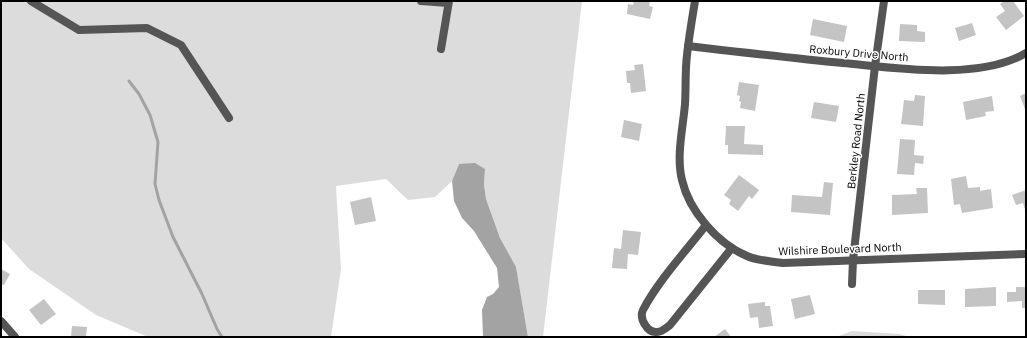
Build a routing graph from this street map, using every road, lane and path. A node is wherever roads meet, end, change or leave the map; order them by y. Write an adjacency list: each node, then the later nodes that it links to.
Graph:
1 (31, 1): 10 (street)
2 (421, 1): 5 (street)
3 (695, 1): 6 (street, Wilshire Boulevard North)
4 (884, 1): 9 (street, Berkley Road North)
5 (448, 2): 7 (street)
6 (688, 46): 9 (street, Roxbury Drive North); 11 (street, Wilshire Boulevard North)
7 (441, 49)
8 (1026, 53): 9 (street, Roxbury Drive North)
9 (875, 66): 14 (street, Berkley Road North)
10 (229, 118)
11 (706, 225): 12 (street, Wilshire Boulevard North); 12 (street)
12 (731, 249): 14 (street, Wilshire Boulevard North)
13 (1026, 254): 14 (street, Wilshire Boulevard North)
14 (854, 260): 15 (street, Berkley Road North)
15 (852, 284)
16 (1, 321): 17 (street)
17 (15, 337)

